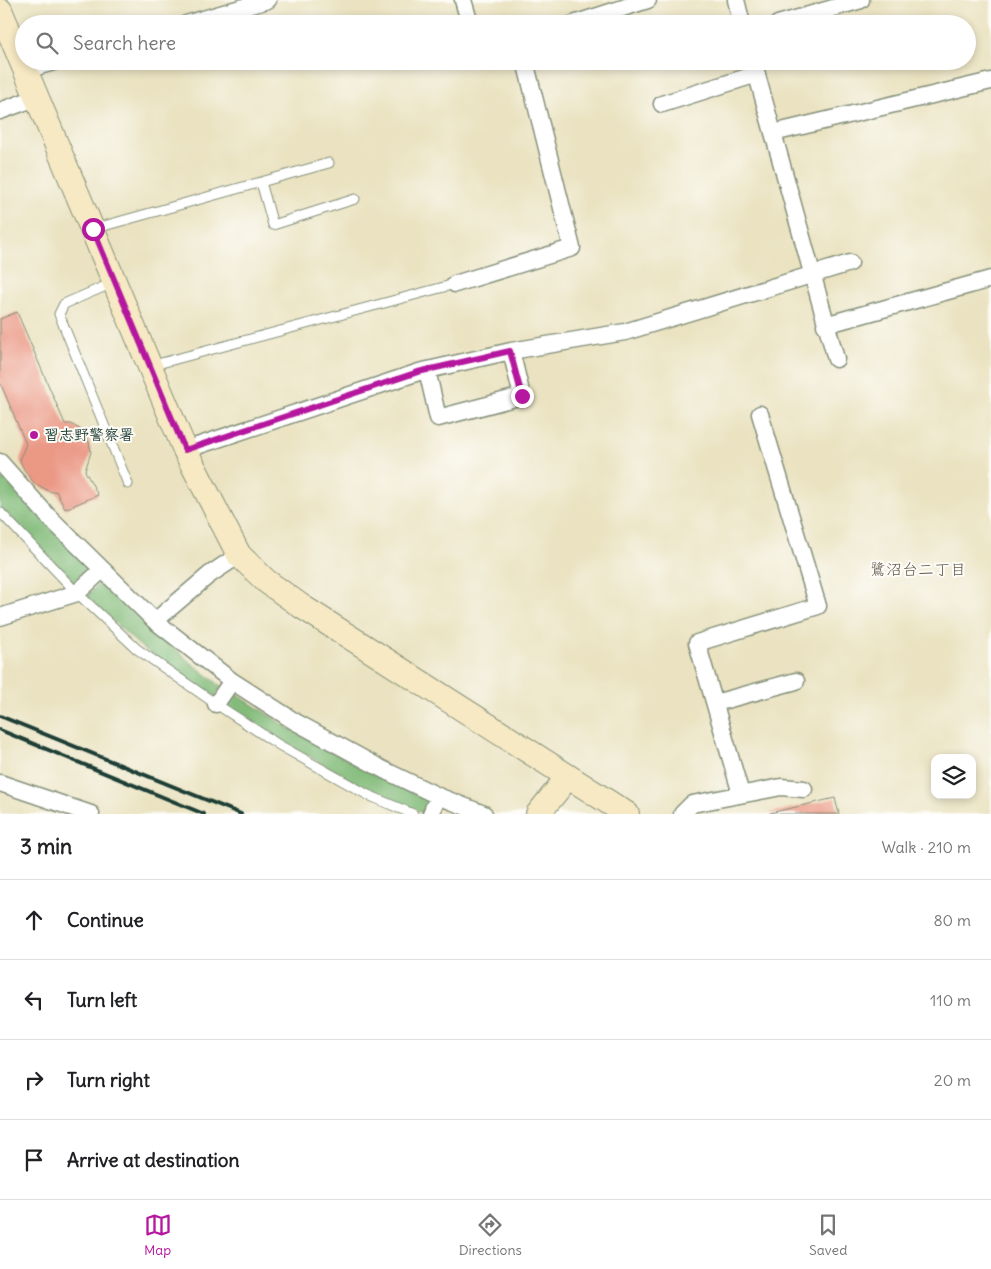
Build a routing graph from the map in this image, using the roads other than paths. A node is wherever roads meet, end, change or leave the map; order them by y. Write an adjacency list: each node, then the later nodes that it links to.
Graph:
1 (268, 0): 7 (street)
2 (463, 0): 8 (street)
3 (648, 0): 9 (street)
4 (736, 0): 10 (street)
5 (862, 0): 11 (street)
6 (0, 10): 12 (street)
7 (217, 15)
8 (467, 15)
9 (601, 15)
10 (740, 15)
11 (810, 15)
12 (15, 45)
13 (26, 70): 18 (street)
14 (527, 70): 30 (street)
15 (750, 70): 19 (street)
16 (756, 70): 21 (street)
17 (991, 81): 21 (street)
18 (38, 97): 20 (street); 25 (street)
19 (662, 104)
20 (0, 111)
21 (773, 133): 27 (street)
22 (329, 164): 23 (lane)
23 (261, 182): 24 (lane); 25 (lane)
24 (354, 200)
25 (93, 229): 29 (street)
26 (850, 263): 27 (street)
27 (812, 274): 31 (street); 32 (street)
28 (991, 279): 31 (street)
29 (115, 282): 34 (street); 39 (lane)
30 (455, 284): 34 (lane)
31 (825, 325): 33 (street)
32 (510, 351): 35 (street); 35 (street)
33 (836, 359)
34 (150, 366): 37 (street)
35 (426, 370): 37 (street)
36 (760, 414): 48 (street)
37 (185, 450): 41 (street)
38 (2, 469): 42 (street)
39 (128, 484)
40 (0, 512): 43 (lane)
41 (238, 555): 45 (street); 50 (street)
42 (102, 570): 43 (street); 45 (street)
43 (77, 593): 44 (street); 49 (lane)
44 (0, 617)
45 (155, 620): 46 (street)
46 (232, 681): 49 (street); 54 (street)
47 (796, 682): 48 (street)
48 (715, 702): 53 (street)
49 (216, 704): 56 (lane)
50 (568, 777): 59 (street); 60 (street)
51 (0, 783): 55 (street)
52 (804, 789): 53 (street)
53 (741, 794): 61 (street)
54 (438, 796): 57 (street); 58 (street)
55 (84, 813)
56 (413, 814)
57 (431, 814)
58 (484, 814)
59 (538, 814)
60 (627, 814)
61 (682, 814)

